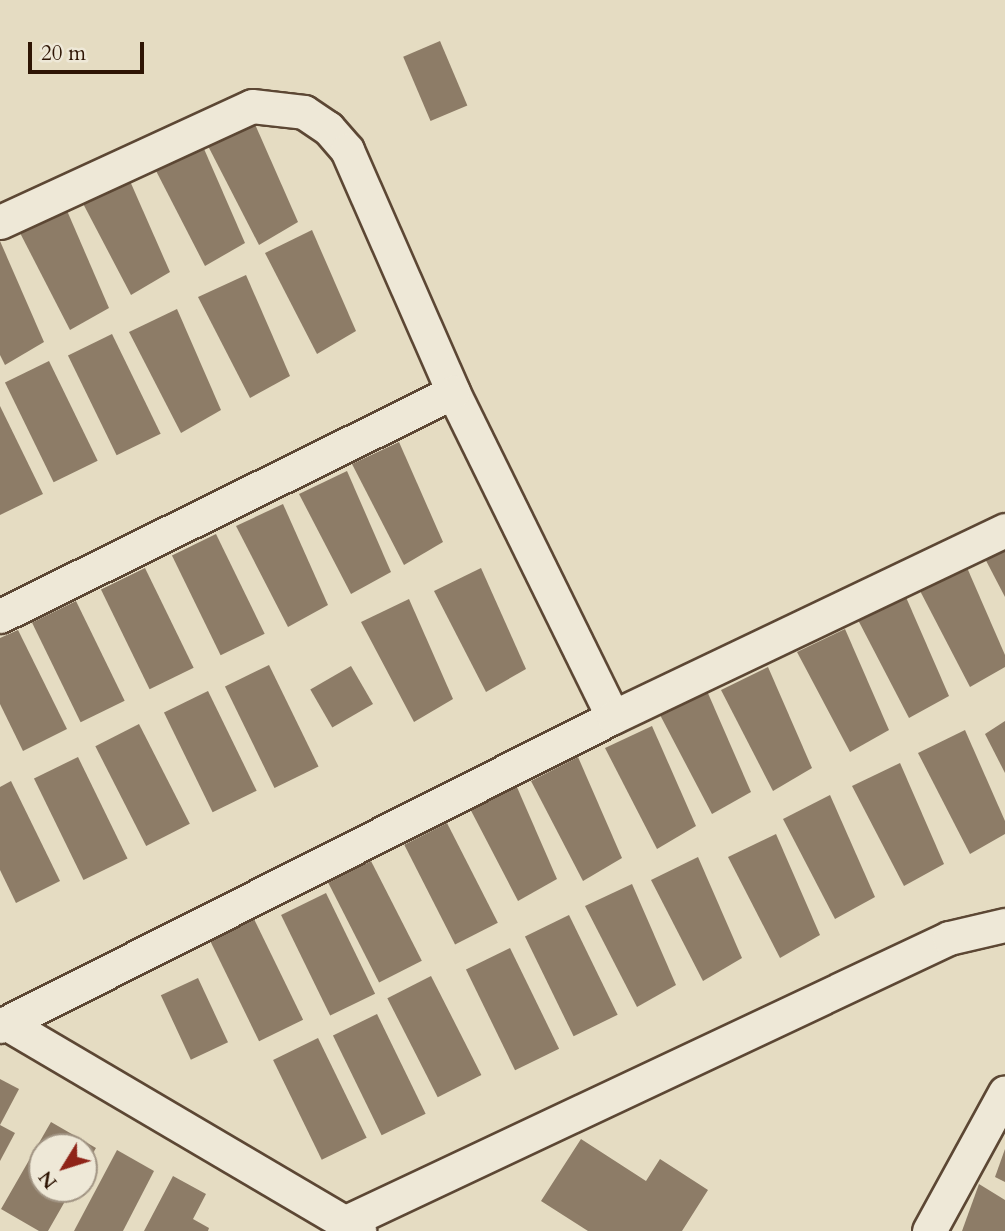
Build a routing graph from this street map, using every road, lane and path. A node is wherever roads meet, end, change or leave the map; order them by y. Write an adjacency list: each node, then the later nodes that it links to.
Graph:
1 (0, 222): 2 (street)
2 (453, 392): 4 (street); 5 (street)
3 (1005, 530): 5 (street)
4 (0, 615)
5 (613, 717): 7 (street)
6 (1005, 925): 9 (street)
7 (3, 1024): 9 (street)
8 (1005, 1092): 10 (street)
9 (351, 1227)
10 (929, 1231)

